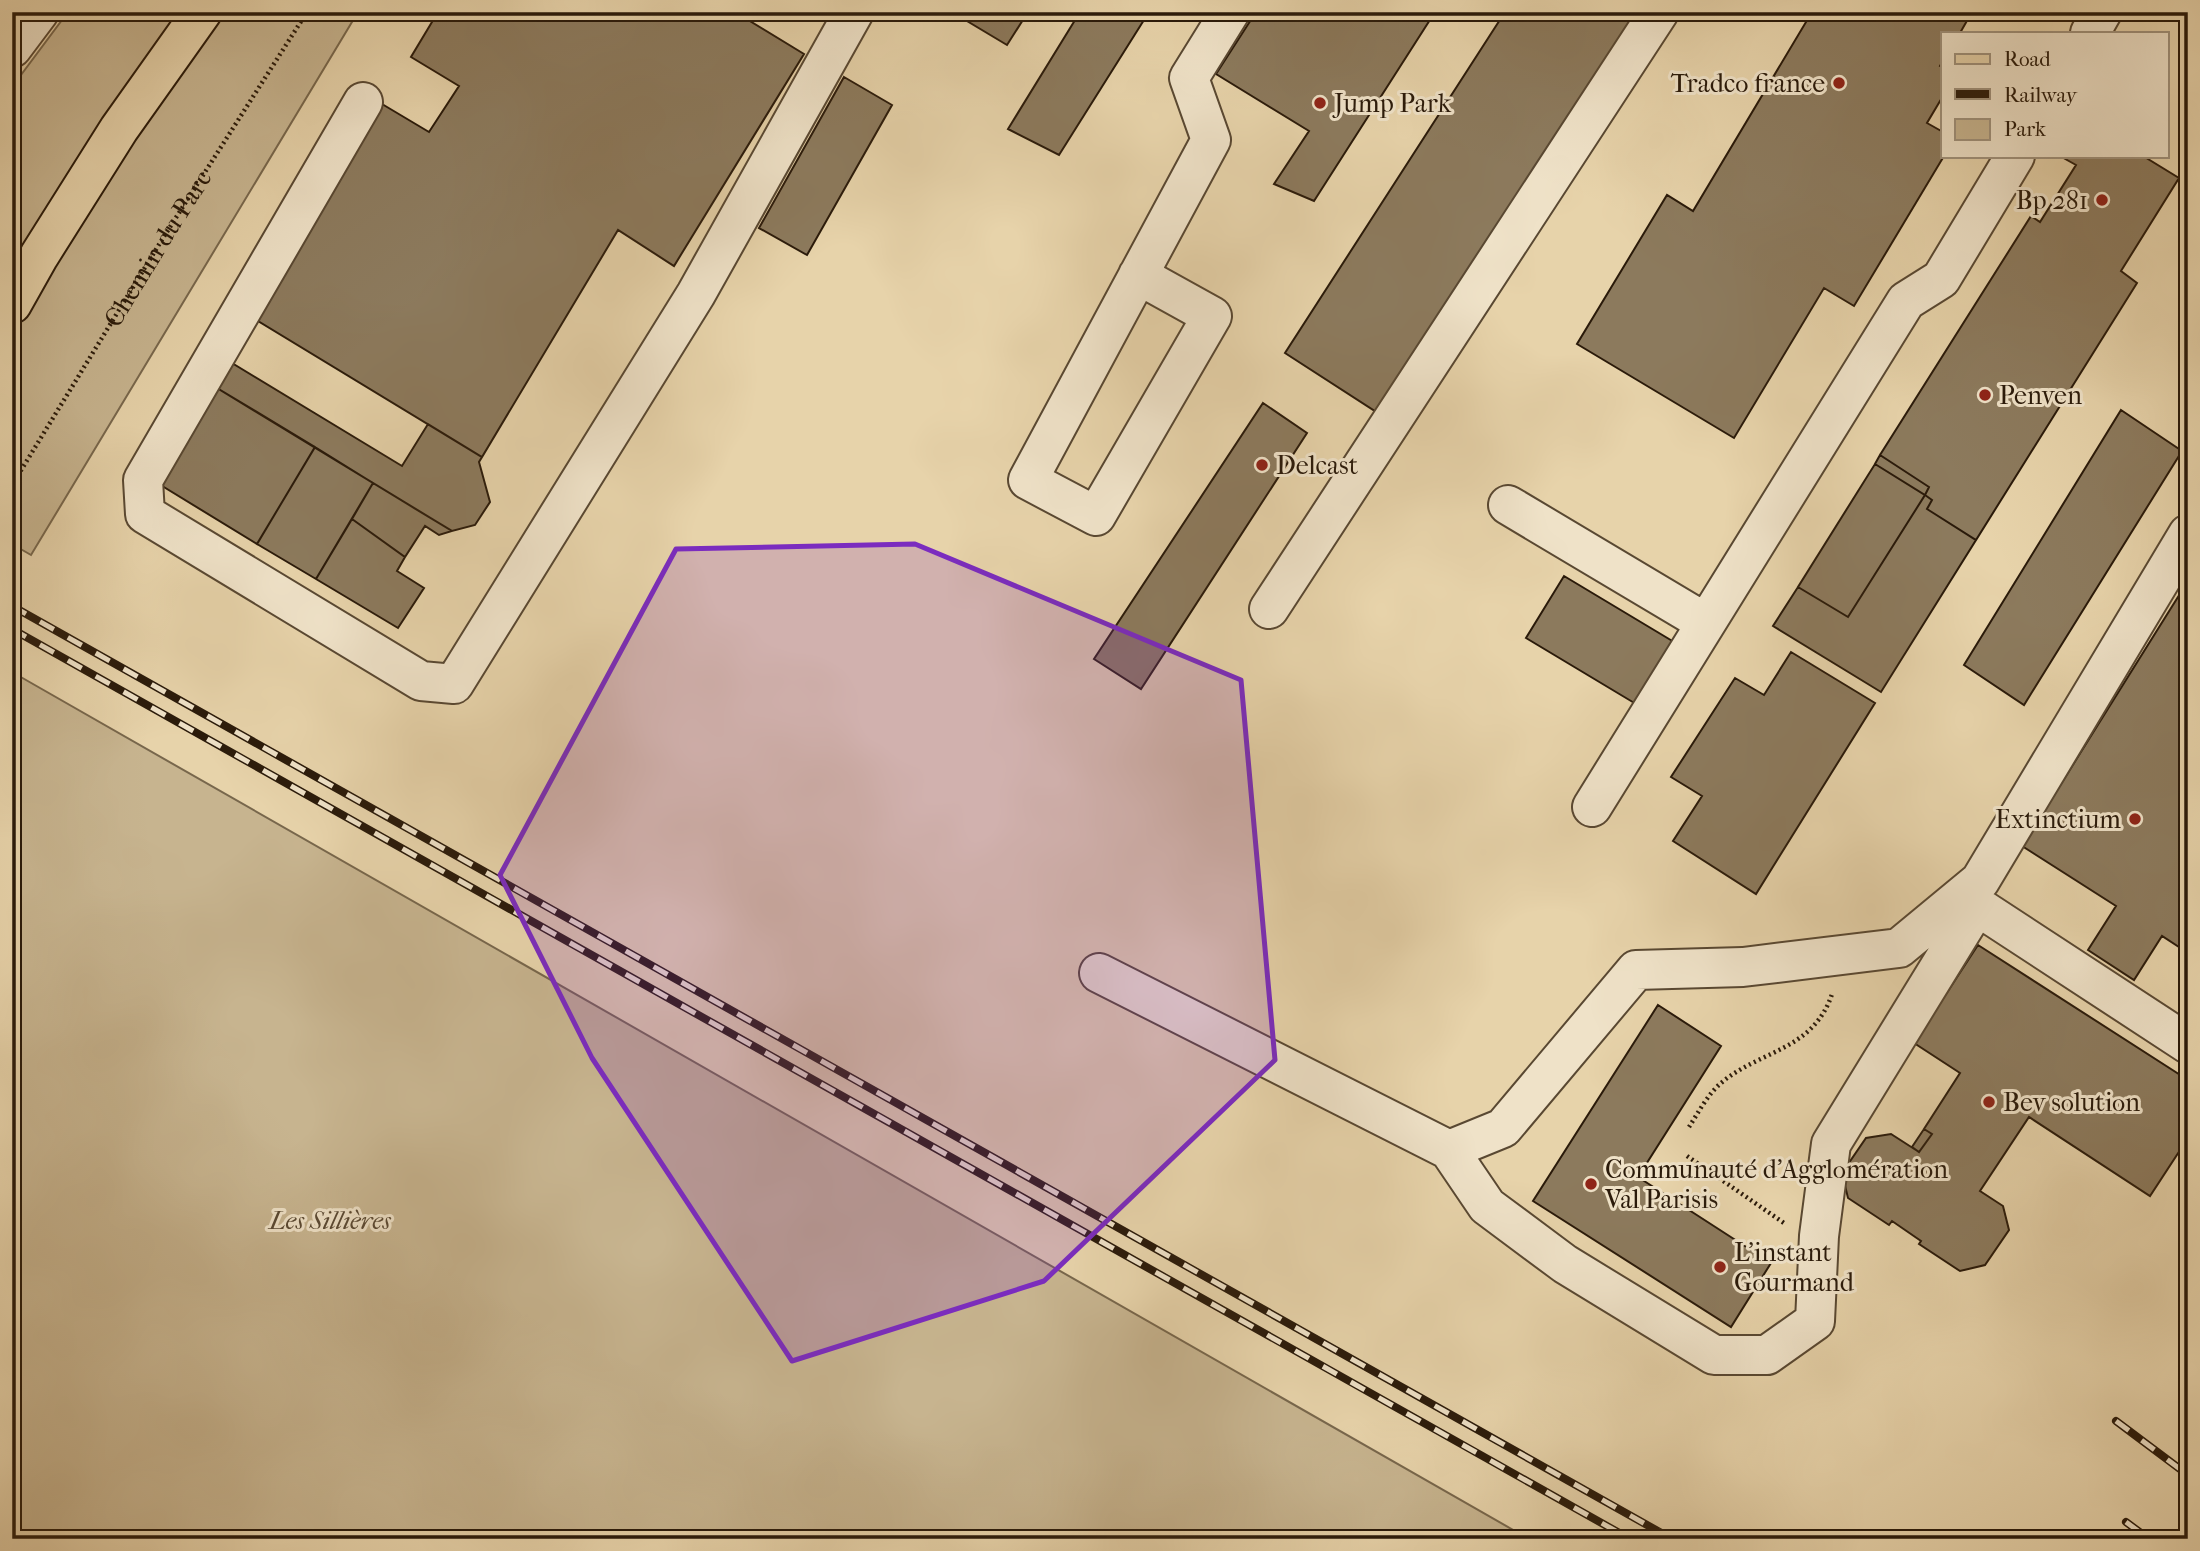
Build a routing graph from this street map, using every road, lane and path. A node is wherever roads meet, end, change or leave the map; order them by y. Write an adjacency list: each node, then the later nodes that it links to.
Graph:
1 (39, 12): 11 (lane)
2 (202, 12): 15 (main road)
3 (307, 12): 16 (path, Chemin du Parc)
4 (854, 12): 12 (lane)
5 (1230, 12): 14 (lane)
6 (1659, 12): 19 (lane)
7 (2102, 12): 10 (lane)
8 (2168, 12): 9 (path)
9 (2188, 26)
10 (2091, 32)
11 (12, 48)
12 (363, 103)
13 (2014, 158): 20 (lane)
14 (1138, 275): 14 (lane)
15 (12, 304)
16 (12, 485)
17 (1508, 505): 20 (lane)
18 (2188, 534): 22 (lane)
19 (1269, 609)
20 (1706, 623): 21 (lane)
21 (1592, 807)
22 (1845, 955): 25 (path); 26 (lane)
23 (1099, 973): 26 (lane)
24 (2188, 1044): 28 (lane)
25 (1689, 1127)
26 (1449, 1150): 28 (lane)
27 (1687, 1156): 28 (path)
28 (1818, 1244)

